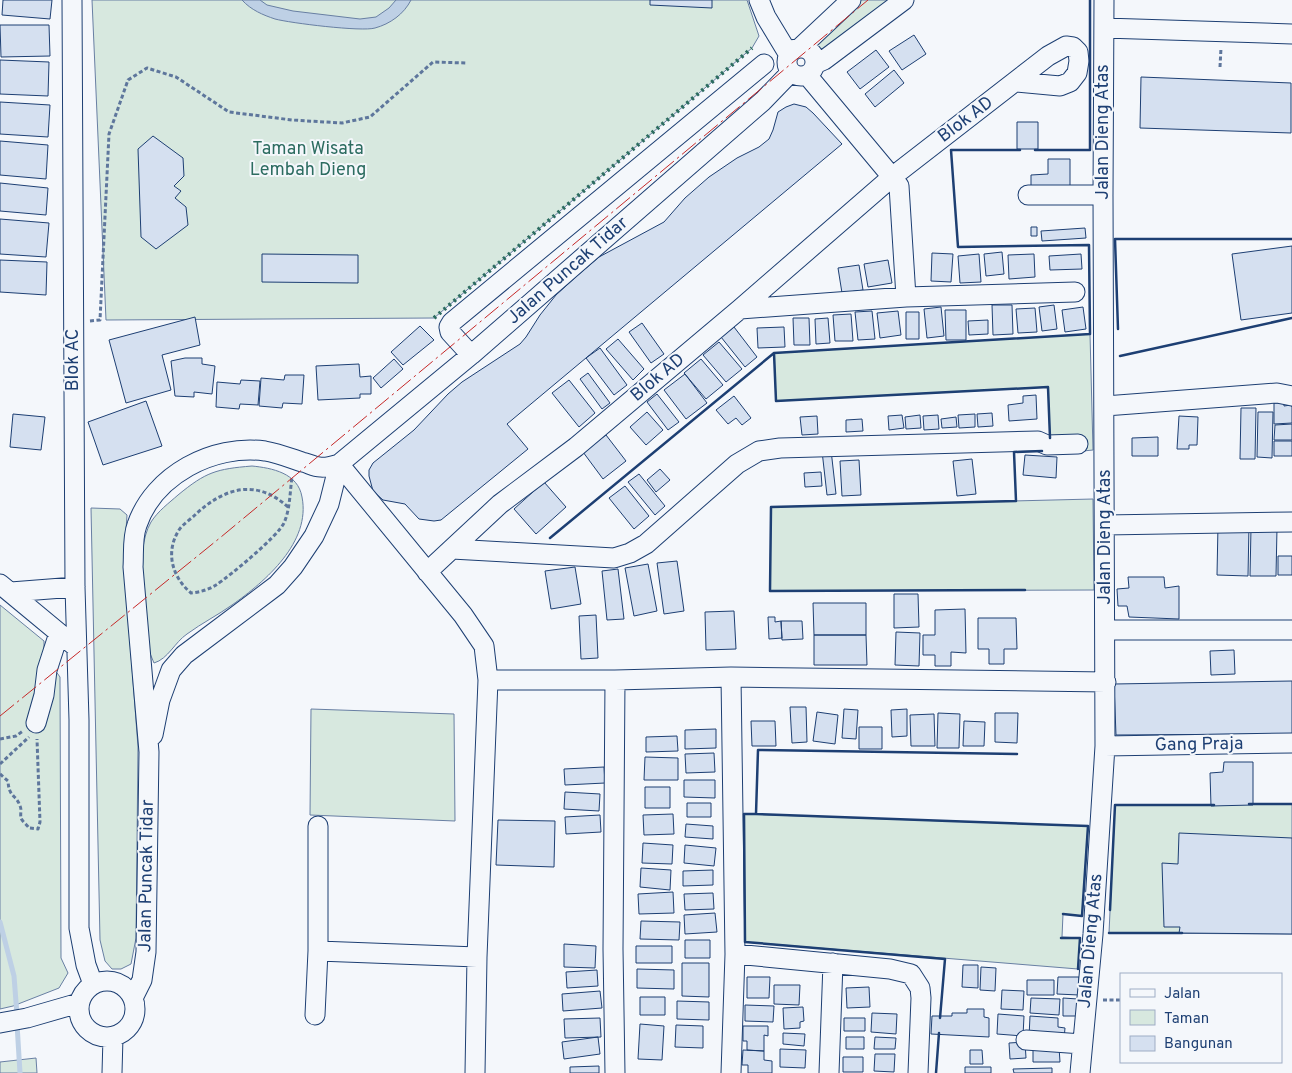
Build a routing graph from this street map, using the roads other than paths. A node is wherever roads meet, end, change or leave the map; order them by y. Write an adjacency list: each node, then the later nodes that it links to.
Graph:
1 (72, 0): 26 (street, Blok AC)
2 (759, 0): 8 (street)
3 (851, 0): 8 (street)
4 (904, 0): 8 (street)
5 (1104, 0): 6 (street, Jalan Dieng Atas)
6 (1104, 28): 7 (street); 13 (street, Jalan Dieng Atas)
7 (1292, 34)
8 (800, 63): 11 (street); 17 (street, Jalan Puncak Tidar)
9 (764, 64): 17 (street)
10 (1016, 82): 11 (street, Blok AD)
11 (892, 177): 15 (street); 16 (street, Blok AD)
12 (1028, 195): 13 (street)
13 (1103, 195): 19 (street, Jalan Dieng Atas)
14 (1075, 292): 15 (street)
15 (906, 297): 16 (street)
16 (740, 309): 24 (street, Blok AD)
17 (471, 355): 21 (street, Jalan Puncak Tidar)
18 (1292, 396): 19 (street)
19 (1105, 406): 23 (street, Jalan Dieng Atas)
20 (1078, 444): 24 (street)
21 (338, 464): 25 (street); 32 (street, Jalan Puncak Tidar); 33 (street, Jalan Puncak Tidar)
22 (1292, 522): 23 (street)
23 (1105, 525): 28 (street, Jalan Dieng Atas)
24 (452, 549): 25 (street, Blok AD)
25 (427, 572): 35 (street)
26 (75, 587): 27 (street); 31 (street, Blok AC)
27 (6, 588): 30 (street)
28 (1106, 630): 29 (street); 37 (street, Jalan Dieng Atas)
29 (1292, 630)
30 (59, 633): 31 (street); 38 (street)
31 (76, 647): 47 (street, Blok AC)
32 (141, 669): 33 (street); 41 (street, Jalan Puncak Tidar)
33 (171, 670): 41 (street, Jalan Puncak Tidar)
34 (731, 677): 36 (street); 37 (street); 44 (street)
35 (488, 680): 36 (street); 45 (street)
36 (615, 680): 57 (street)
37 (1106, 682): 40 (street, Jalan Dieng Atas)
38 (36, 723)
39 (1292, 743): 40 (street, Gang Praja)
40 (1105, 746): 54 (street, Jalan Dieng Atas)
41 (149, 752): 48 (street, Jalan Puncak Tidar)
42 (318, 826): 43 (street)
43 (318, 951): 45 (street); 50 (street)
44 (735, 954): 46 (street); 58 (street)
45 (477, 958): 56 (street)
46 (833, 963): 59 (street); 60 (street)
47 (93, 984): 48 (street); 49 (street)
48 (133, 998): 52 (street)
49 (79, 1003): 51 (street); 52 (street)
50 (315, 1015)
51 (0, 1023)
52 (113, 1037): 55 (street)
53 (1026, 1040): 54 (street)
54 (1082, 1044): 61 (street, Jalan Dieng Atas)
55 (112, 1073)
56 (476, 1073)
57 (615, 1073)
58 (731, 1073)
59 (829, 1073)
60 (918, 1073)
61 (1080, 1073)

